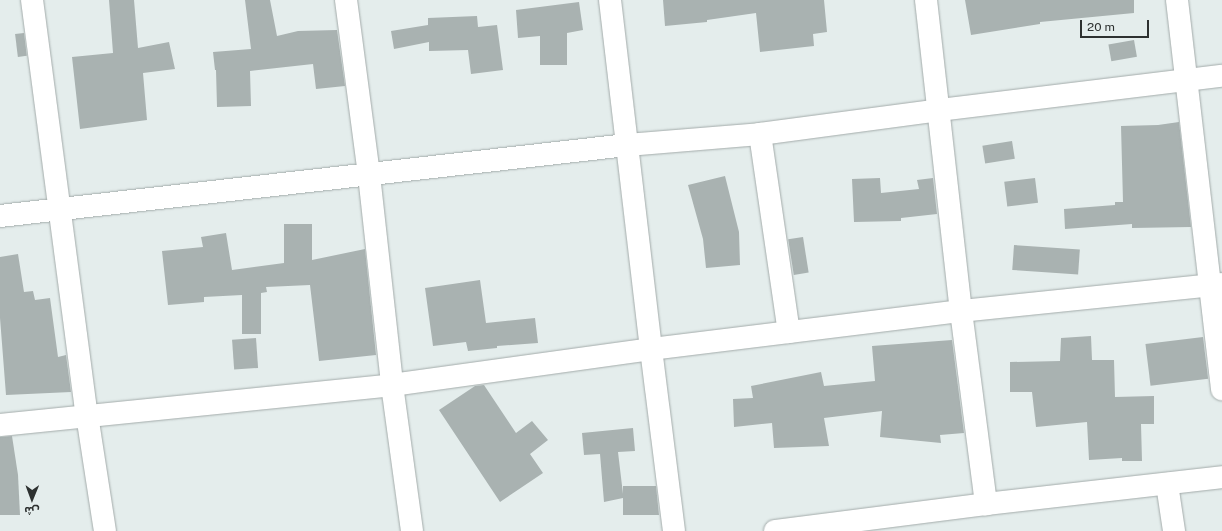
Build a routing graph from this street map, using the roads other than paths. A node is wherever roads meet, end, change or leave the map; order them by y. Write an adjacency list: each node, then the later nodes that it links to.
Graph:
1 (32, 0): 12 (street)
2 (346, 0): 11 (street)
3 (610, 0): 10 (street)
4 (926, 0): 8 (street)
5 (1177, 0): 7 (street)
6 (1222, 76): 7 (street)
7 (1187, 80): 8 (street); 14 (street)
8 (939, 110): 9 (street); 15 (street)
9 (760, 134): 10 (street); 16 (street)
10 (627, 145): 11 (street); 17 (street)
11 (369, 175): 12 (street); 18 (street)
12 (60, 208): 13 (street); 20 (street)
13 (0, 216)
14 (1216, 285): 15 (street); 19 (street)
15 (961, 311): 16 (street); 24 (street)
16 (789, 332): 17 (street)
17 (651, 349): 18 (street); 27 (street)
18 (392, 385): 20 (street); 26 (street)
19 (1222, 389)
20 (87, 415): 21 (street); 25 (street)
21 (0, 425)
22 (1222, 478): 23 (street)
23 (1167, 484): 24 (street); 29 (street)
24 (986, 504): 28 (street)
25 (105, 531)
26 (412, 531)
27 (674, 531)
28 (775, 531)
29 (1174, 531)

